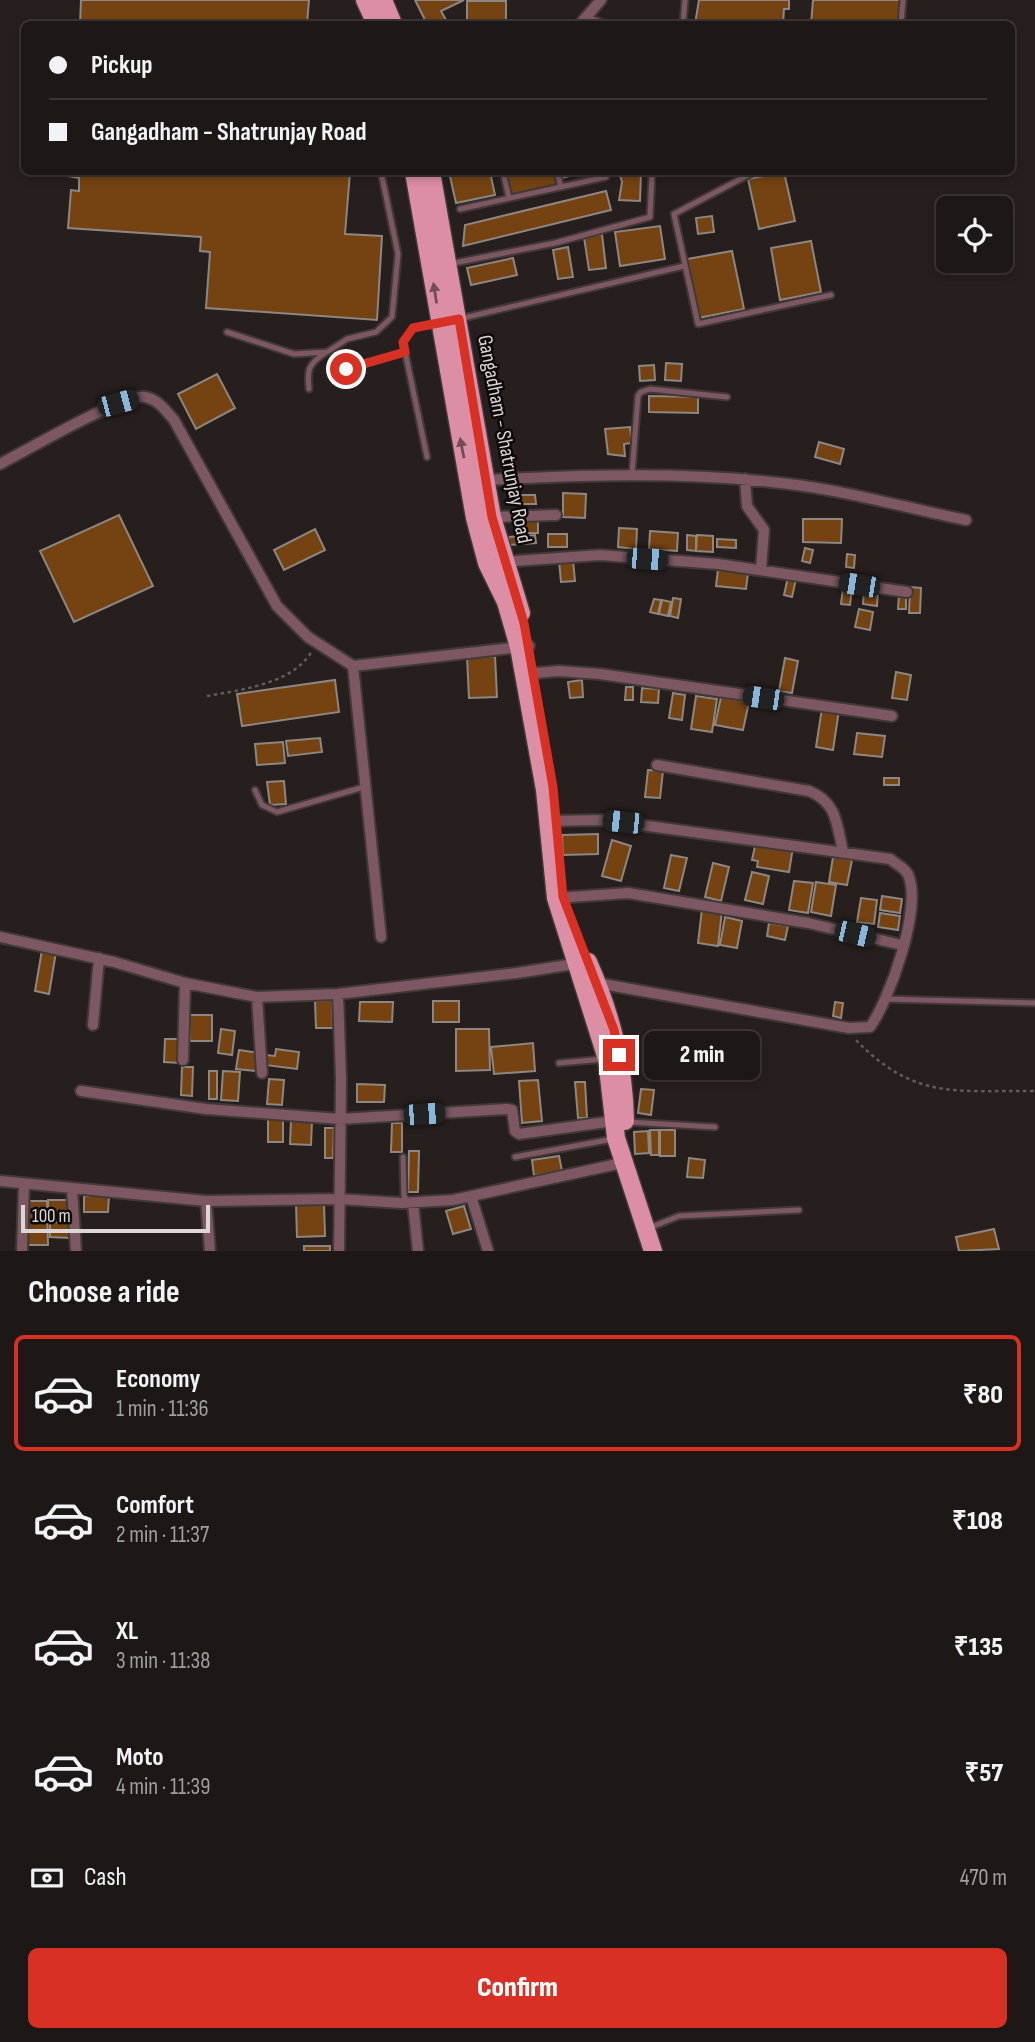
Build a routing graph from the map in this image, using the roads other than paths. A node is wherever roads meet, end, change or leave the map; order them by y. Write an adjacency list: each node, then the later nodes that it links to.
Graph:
1 (365, 0): 6 (main road)
2 (383, 0): 7 (main road)
3 (601, 0): 8 (street)
4 (685, 0): 9 (lane)
5 (903, 0): 10 (lane)
6 (375, 21)
7 (392, 21)
8 (584, 21)
9 (683, 21)
10 (901, 21)
11 (382, 175): 28 (lane)
12 (414, 175): 26 (main road, Gangadham - Shatrunjay Road, one-way to 12)
13 (432, 175): 22 (main road, Gangadham - Shatrunjay Road)
14 (504, 175): 20 (lane)
15 (558, 175): 19 (lane)
16 (652, 175): 22 (lane)
17 (748, 175): 23 (lane)
18 (606, 177): 19 (lane)
19 (561, 187): 20 (lane)
20 (509, 198): 21 (lane)
21 (460, 209)
22 (449, 264): 25 (main road, Gangadham - Shatrunjay Road)
23 (684, 266): 24 (lane); 25 (lane)
24 (831, 295)
25 (459, 319): 26 (street); 37 (main road, Gangadham - Shatrunjay Road)
26 (439, 323): 29 (lane); 37 (main road, Gangadham - Shatrunjay Road, one-way to 26)
27 (227, 332): 28 (lane)
28 (327, 352): 31 (lane)
29 (405, 352): 30 (lane); 33 (lane)
30 (346, 369)
31 (309, 389)
32 (727, 397): 35 (lane)
33 (427, 457)
34 (0, 464): 46 (street)
35 (632, 474): 36 (street); 37 (street)
36 (745, 479): 40 (street); 43 (street)
37 (477, 480): 39 (main road, Gangadham - Shatrunjay Road); 42 (main road, Gangadham - Shatrunjay Road)
38 (556, 515): 39 (street)
39 (492, 517): 41 (main road, Gangadham - Shatrunjay Road)
40 (966, 520)
41 (505, 562): 42 (street); 43 (street); 45 (main road, Gangadham - Shatrunjay Road)
42 (487, 563): 45 (main road, Gangadham - Shatrunjay Road)
43 (761, 570): 44 (street)
44 (907, 592)
45 (524, 646): 46 (street); 47 (main road, Gangadham - Shatrunjay Road)
46 (353, 666): 50 (street)
47 (528, 673): 48 (street); 52 (main road, Gangadham - Shatrunjay Road)
48 (892, 716)
49 (657, 765): 53 (street)
50 (364, 787): 51 (lane); 56 (street)
51 (255, 790)
52 (551, 821): 53 (street); 54 (main road, Gangadham - Shatrunjay Road)
53 (843, 852): 57 (street)
54 (559, 898): 57 (street); 59 (main road, Gangadham - Shatrunjay Road)
55 (0, 937): 58 (street)
56 (381, 937)
57 (902, 945): 64 (street)
58 (99, 958): 60 (street); 66 (street)
59 (582, 962): 61 (main road, Gangadham - Shatrunjay Road); 62 (street); 67 (main road, Gangadham - Shatrunjay Road)
60 (185, 982): 63 (street); 68 (street)
61 (597, 983): 64 (street); 73 (main road, Gangadham - Shatrunjay Road)
62 (338, 994): 63 (street); 72 (street)
63 (257, 997): 70 (street)
64 (885, 999): 65 (lane)
65 (1035, 1003)
66 (93, 1025)
67 (607, 1059): 69 (lane); 73 (main road, Gangadham - Shatrunjay Road)
68 (183, 1060)
69 (559, 1063)
70 (262, 1073)
71 (81, 1091): 72 (street)
72 (340, 1119): 73 (street); 82 (street)
73 (618, 1127): 74 (lane); 76 (lane); 77 (main road, Gangadham - Shatrunjay Road)
74 (716, 1127)
75 (403, 1157): 84 (lane)
76 (515, 1157)
77 (629, 1169): 81 (street); 86 (main road, Gangadham - Shatrunjay Road)
78 (0, 1181): 79 (street)
79 (24, 1184): 80 (street); 87 (street)
80 (72, 1189): 83 (street); 88 (street)
81 (471, 1196): 84 (street); 92 (street)
82 (339, 1199): 83 (street); 84 (street); 90 (street)
83 (206, 1201): 89 (street)
84 (411, 1203): 91 (street)
85 (799, 1210): 86 (lane)
86 (646, 1229): 93 (main road, Gangadham - Shatrunjay Road)
87 (22, 1251)
88 (76, 1251)
89 (210, 1251)
90 (340, 1251)
91 (418, 1251)
92 (488, 1251)
93 (653, 1251)

